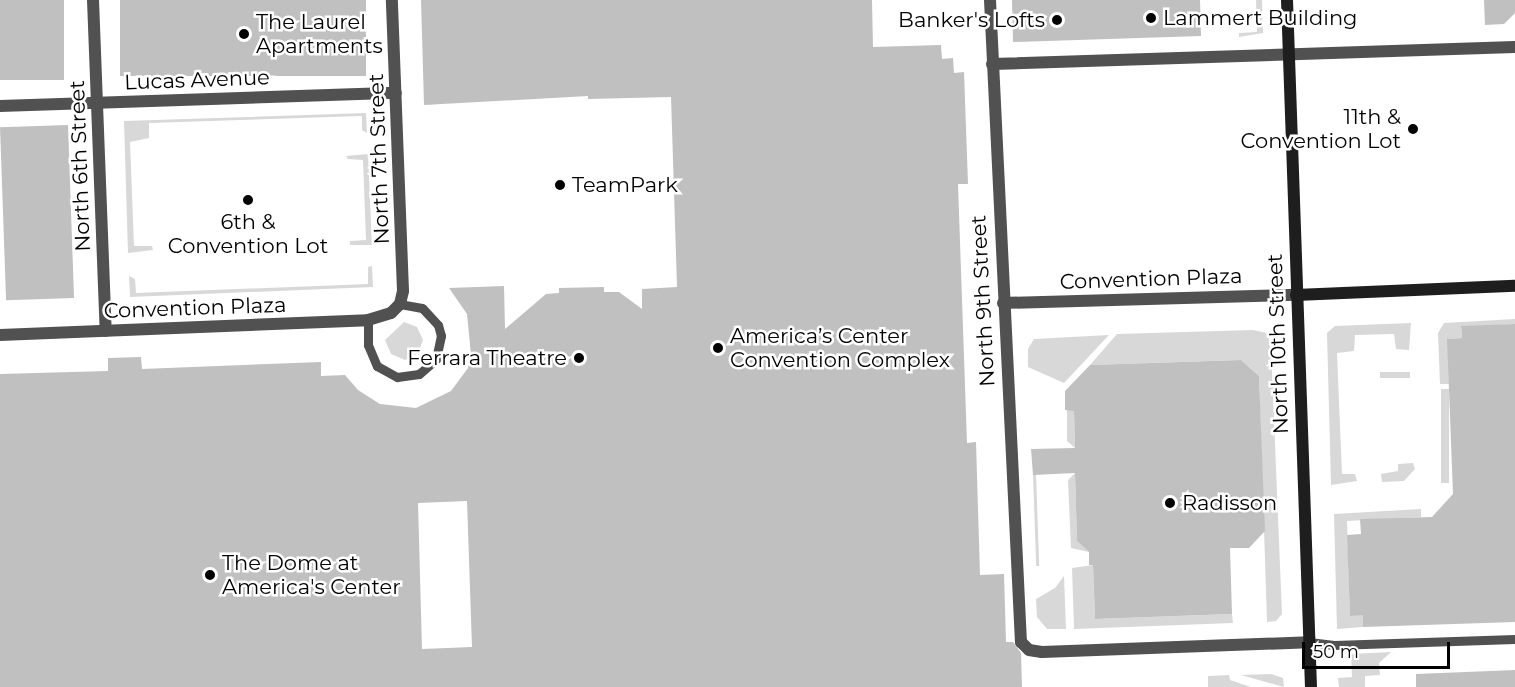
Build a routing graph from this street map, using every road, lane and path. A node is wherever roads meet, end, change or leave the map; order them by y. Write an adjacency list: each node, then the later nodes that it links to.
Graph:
1 (93, 0): 9 (street, North 6th Street)
2 (392, 0): 8 (street, North 7th Street)
3 (990, 0): 7 (street, North 9th Street)
4 (1287, 0): 6 (street, North 10th Street)
5 (1515, 47): 6 (street)
6 (1288, 55): 7 (street); 12 (street, North 10th Street)
7 (992, 64): 13 (street, North 9th Street)
8 (396, 93): 9 (street, Lucas Avenue); 14 (street, North 7th Street)
9 (97, 103): 10 (street, Lucas Avenue); 16 (street, North 6th Street)
10 (0, 106)
11 (1515, 286): 12 (street, Convention Plaza)
12 (1296, 295): 13 (street, Convention Plaza); 19 (street, North 10th Street)
13 (1003, 303): 19 (street, North 9th Street)
14 (395, 309): 15 (street, Convention Plaza); 15 (lane)
15 (368, 320): 16 (street, Convention Plaza)
16 (106, 331): 17 (street, Convention Plaza)
17 (0, 335)
18 (1515, 639): 19 (lane)
19 (1309, 642): 20 (street, North 10th Street)
20 (1311, 687)

